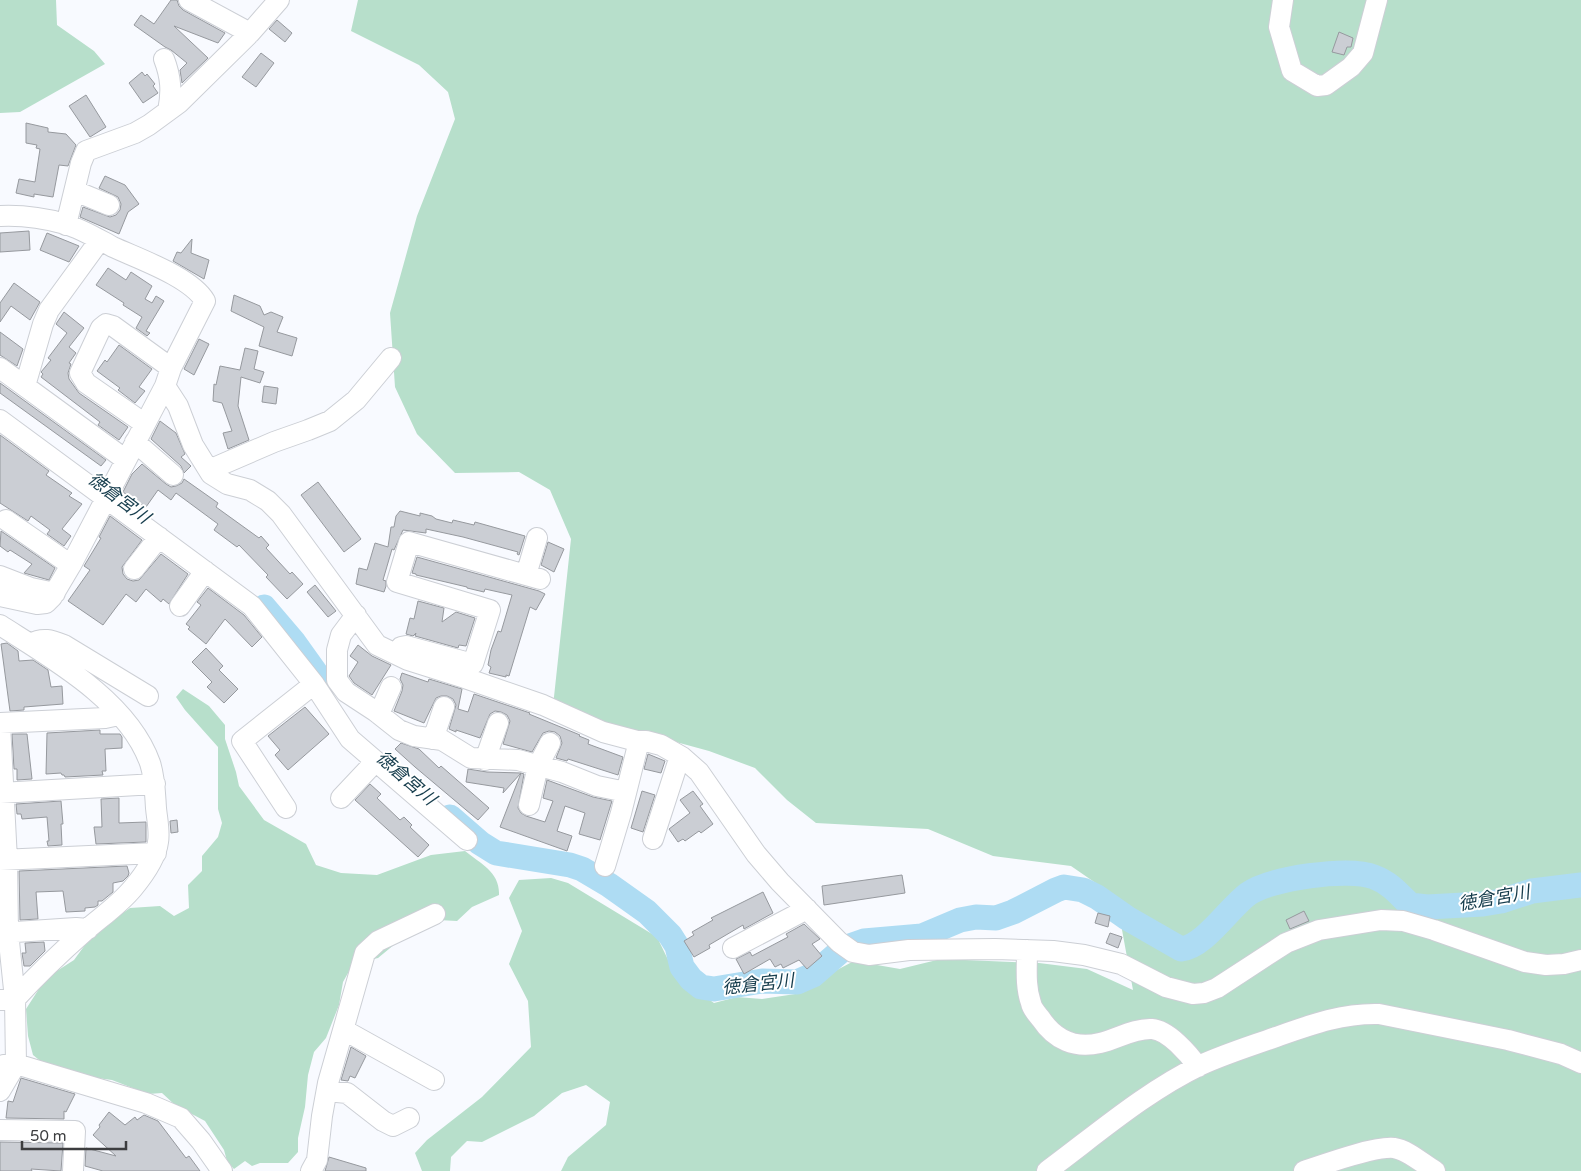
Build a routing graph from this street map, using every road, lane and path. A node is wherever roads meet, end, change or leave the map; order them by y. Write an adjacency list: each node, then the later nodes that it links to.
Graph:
1 (189, 0): 5 (street)
2 (279, 0): 5 (street)
3 (1283, 0): 4 (street)
4 (1377, 0)
5 (250, 33): 7 (street)
6 (164, 59): 7 (street)
7 (168, 111): 8 (street)
8 (74, 191): 9 (street); 11 (street)
9 (109, 205)
10 (0, 216): 11 (street)
11 (66, 225): 12 (street)
12 (100, 240): 15 (street); 16 (street)
13 (391, 358): 20 (street)
14 (0, 368): 16 (street)
15 (168, 377): 18 (street); 18 (street); 20 (street)
16 (25, 386): 19 (street)
17 (0, 420): 22 (street)
18 (145, 424): 19 (street)
19 (131, 451): 21 (street); 22 (street)
20 (209, 470): 33 (street)
21 (172, 475)
22 (106, 498): 24 (street); 26 (street)
23 (6, 520): 26 (street)
24 (159, 537): 27 (street); 28 (street)
25 (537, 538): 36 (street)
26 (71, 565): 30 (street)
27 (134, 569)
28 (205, 571): 32 (street); 37 (street)
29 (0, 576): 30 (street)
30 (55, 593): 31 (street)
31 (0, 596)
32 (180, 606)
33 (356, 615): 36 (street); 41 (street)
34 (0, 625): 35 (street)
35 (30, 644): 39 (street); 42 (street)
36 (391, 653): 46 (street)
37 (314, 684): 50 (street); 57 (street)
38 (391, 687): 41 (street)
39 (148, 696)
40 (444, 707): 45 (street)
41 (379, 714): 45 (street)
42 (119, 715): 44 (street); 52 (street)
43 (498, 723): 49 (street)
44 (0, 724): 54 (street)
45 (433, 739): 49 (street)
46 (640, 741): 48 (street); 53 (street)
47 (550, 743): 51 (street)
48 (680, 756): 58 (street); 63 (street)
49 (485, 760): 51 (street)
50 (375, 762): 55 (street); 59 (street)
51 (538, 766): 53 (street); 56 (street)
52 (155, 784): 54 (street); 60 (street)
53 (626, 792): 62 (street)
54 (2, 793): 61 (street)
55 (341, 798)
56 (529, 805)
57 (286, 808)
58 (653, 839)
59 (467, 840)
60 (156, 853): 61 (street); 65 (street)
61 (3, 860): 66 (street)
62 (604, 866)
63 (807, 909): 67 (street); 68 (street)
64 (435, 914): 71 (street)
65 (88, 929): 66 (street); 70 (street)
66 (4, 932): 70 (street)
67 (733, 948)
68 (1027, 950): 69 (street); 74 (street)
69 (1581, 960)
70 (7, 1000): 73 (street)
71 (344, 1030): 75 (street); 77 (street)
72 (1581, 1063): 74 (street)
73 (8, 1065): 76 (street); 82 (street)
74 (1198, 1066): 84 (street)
75 (434, 1080)
76 (0, 1091)
77 (327, 1091): 78 (street); 83 (street)
78 (409, 1118)
79 (0, 1130): 81 (street)
80 (1322, 1168): 85 (street); 86 (street)
81 (72, 1171)
82 (222, 1171)
83 (311, 1171)
84 (1047, 1171)
85 (1304, 1171)
86 (1435, 1171)

